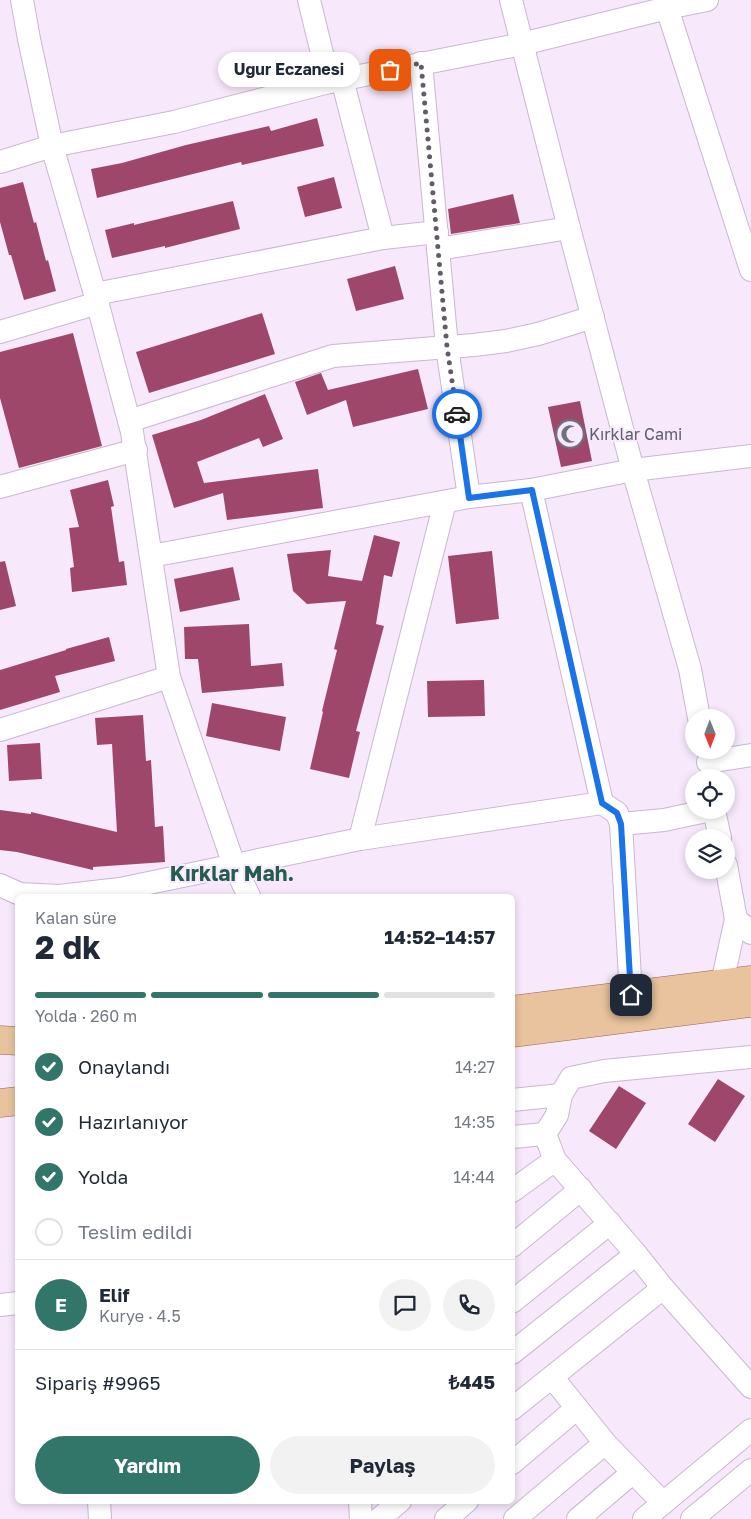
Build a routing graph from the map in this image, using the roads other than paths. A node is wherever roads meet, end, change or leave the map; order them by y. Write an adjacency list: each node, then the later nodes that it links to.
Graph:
1 (22, 0): 9 (street)
2 (309, 0): 8 (street)
3 (511, 0): 6 (street)
4 (708, 0): 5 (street)
5 (667, 8): 6 (street); 14 (street)
6 (522, 44): 7 (street); 11 (street)
7 (421, 63): 8 (street); 13 (street)
8 (335, 80): 9 (street); 12 (street)
9 (52, 146): 10 (street); 15 (street)
10 (0, 162)
11 (569, 228): 13 (street); 16 (street)
12 (383, 238): 13 (street); 15 (street)
13 (438, 240): 18 (street)
14 (751, 268)
15 (96, 298): 17 (street); 19 (street)
16 (593, 317): 18 (street); 22 (street)
17 (0, 332)
18 (447, 347): 19 (street); 25 (street)
19 (129, 421): 20 (street)
20 (136, 450): 23 (street); 27 (street)
21 (751, 456): 22 (street)
22 (633, 470): 24 (street); 29 (street)
23 (0, 487)
24 (532, 490): 25 (street); 33 (street)
25 (469, 498): 26 (street)
26 (445, 502): 27 (street); 36 (street)
27 (151, 556): 28 (street)
28 (169, 677): 30 (street); 37 (street)
29 (697, 709)
30 (0, 730)
31 (751, 755): 32 (street)
32 (708, 763)
33 (602, 803): 35 (street); 36 (street)
34 (685, 816): 35 (street)
35 (621, 824): 46 (street)
36 (360, 839): 37 (street)
37 (234, 866): 41 (street); 42 (street)
38 (730, 879): 43 (street)
39 (0, 885): 40 (street)
40 (20, 894)
41 (90, 894)
42 (249, 894)
43 (743, 926): 45 (street)
44 (751, 980): 45 (main road)
45 (722, 984): 46 (main road)
46 (631, 995): 48 (main road)
47 (751, 1003): 49 (main road)
48 (515, 1010)
49 (515, 1033)
50 (0, 1040): 51 (main road)
51 (15, 1041)
52 (751, 1056): 53 (street)
53 (562, 1095): 54 (street); 57 (street)
54 (515, 1100)
55 (15, 1101): 56 (main road)
56 (0, 1103)
57 (545, 1134): 58 (street); 59 (street)
58 (515, 1137)
59 (555, 1160): 60 (street); 61 (street)
60 (515, 1189)
61 (581, 1190): 62 (street); 63 (street)
62 (610, 1223): 64 (street); 66 (street)
63 (515, 1244)
64 (636, 1254): 65 (street); 69 (street)
65 (663, 1288): 70 (street); 71 (street)
66 (515, 1300)
67 (15, 1303): 68 (street)
68 (0, 1305)
69 (515, 1351)
70 (552, 1377): 72 (street); 73 (street)
71 (751, 1387)
72 (515, 1407)
73 (577, 1408): 75 (street); 76 (street)
74 (751, 1430): 79 (street)
75 (605, 1443): 78 (street); 88 (street)
76 (515, 1460)
77 (751, 1470): 91 (street)
78 (632, 1473): 79 (street); 89 (street)
79 (663, 1503): 90 (street)
80 (98, 1504): 84 (street)
81 (360, 1504): 85 (street)
82 (396, 1504): 86 (street)
83 (464, 1504): 87 (street)
84 (100, 1519)
85 (361, 1519)
86 (379, 1519)
87 (446, 1519)
88 (515, 1519)
89 (578, 1519)
90 (644, 1519)
91 (692, 1519)

